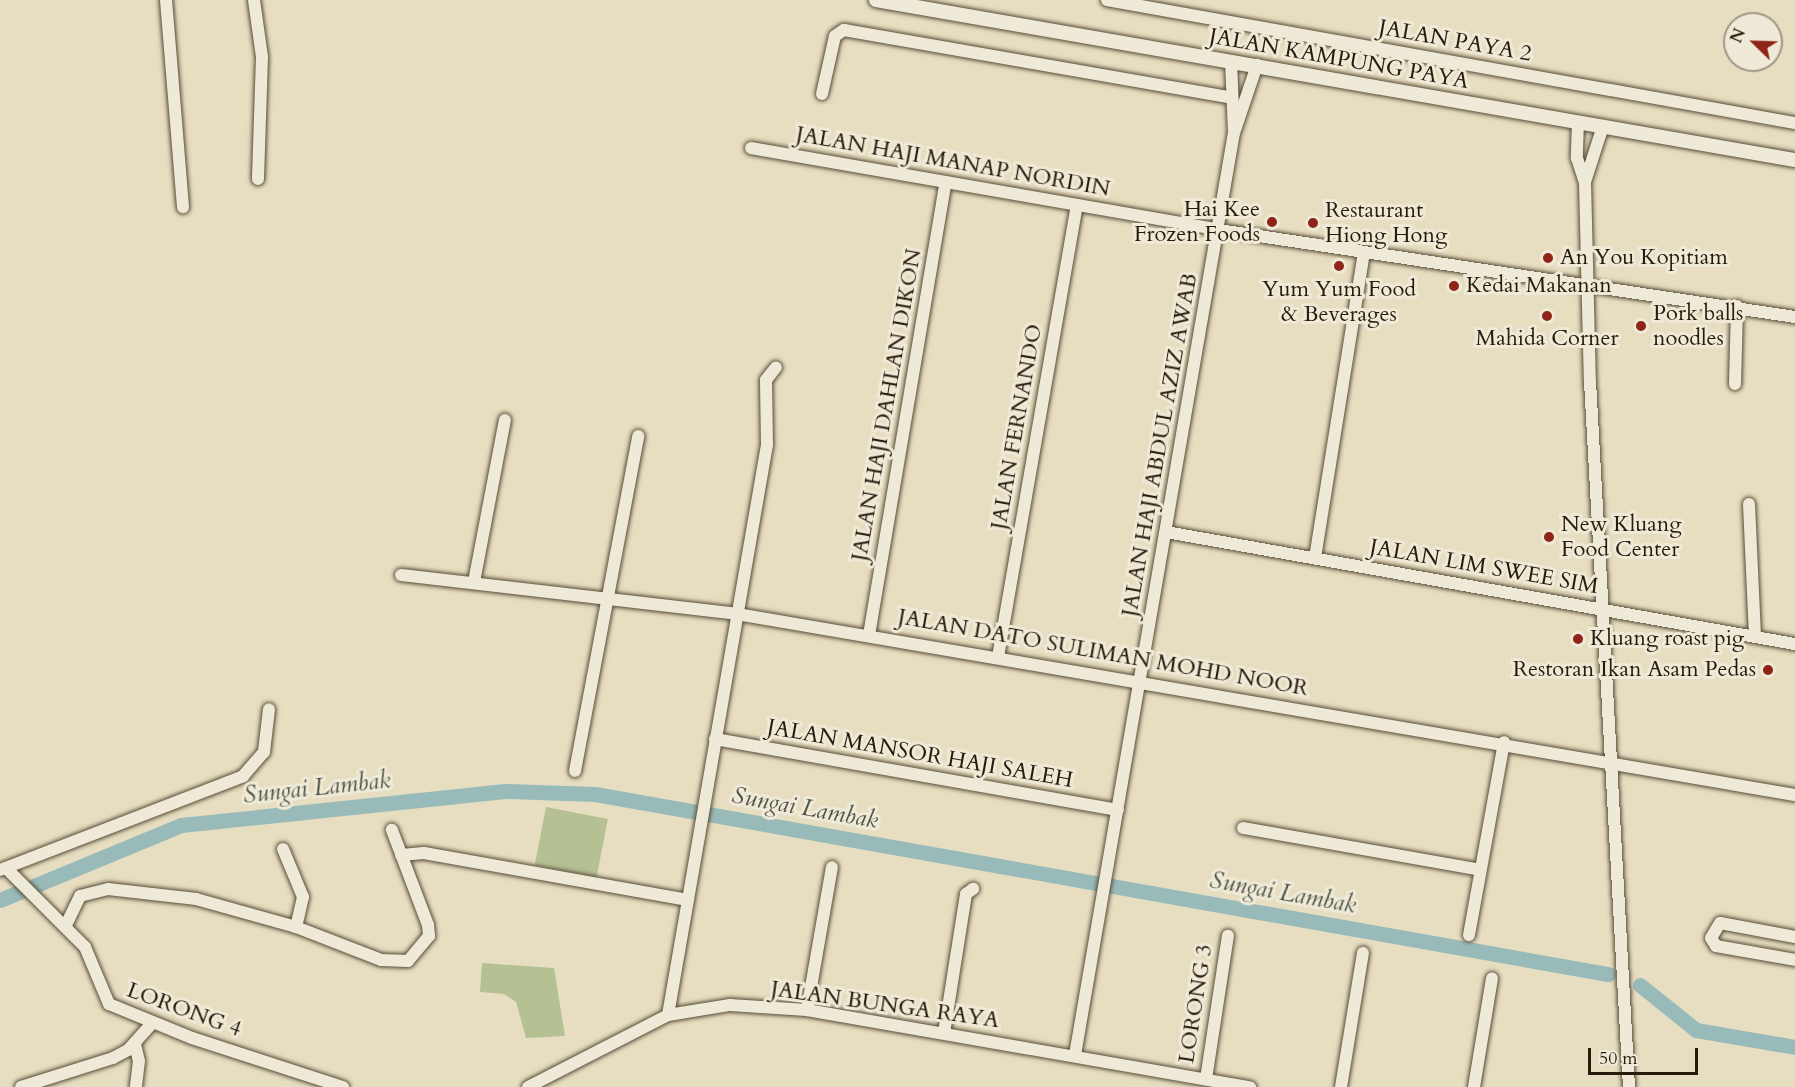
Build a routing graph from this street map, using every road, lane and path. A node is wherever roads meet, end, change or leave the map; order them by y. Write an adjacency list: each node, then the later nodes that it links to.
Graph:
1 (166, 0): 19 (street)
2 (254, 0): 15 (street)
3 (876, 0): 5 (street, JALAN KAMPUNG PAYA)
4 (1107, 0): 10 (street, JALAN PAYA 2)
5 (1232, 61): 6 (street, JALAN KAMPUNG PAYA); 8 (street)
6 (1257, 65): 9 (street, JALAN KAMPUNG PAYA); 12 (street)
7 (822, 94): 8 (street)
8 (1232, 98): 12 (street)
9 (1578, 122): 11 (street, JALAN KAMPUNG PAYA); 17 (street)
10 (1795, 123)
11 (1604, 126): 14 (street, JALAN KAMPUNG PAYA); 17 (street)
12 (1234, 133): 20 (street, JALAN HAJI ABDUL AZIZ AWAB)
13 (751, 148): 16 (street, JALAN HAJI MANAP NORDIN)
14 (1795, 160)
15 (258, 179)
16 (946, 182): 18 (street, JALAN HAJI MANAP NORDIN); 37 (street, JALAN HAJI DAHLAN DIKON)
17 (1585, 183): 22 (street)
18 (1077, 205): 20 (street, JALAN HAJI MANAP NORDIN); 40 (street, JALAN FERNANDO)
19 (183, 207)
20 (1219, 230): 21 (street, JALAN HAJI MANAP NORDIN); 30 (street, JALAN HAJI ABDUL AZIZ AWAB)
21 (1364, 252): 22 (street, JALAN HAJI MANAP NORDIN); 31 (street)
22 (1585, 283): 23 (street, JALAN HAJI MANAP NORDIN); 35 (street)
23 (1737, 306): 24 (street, JALAN HAJI MANAP NORDIN); 26 (street)
24 (1795, 317)
25 (776, 367): 36 (street)
26 (1735, 384)
27 (505, 420): 33 (street)
28 (638, 436): 34 (street)
29 (1749, 504): 38 (street)
30 (1166, 532): 31 (street, JALAN LIM SWEE SIM); 41 (street, JALAN HAJI ABDUL AZIZ AWAB)
31 (1315, 558): 35 (street, JALAN LIM SWEE SIM)
32 (401, 575): 33 (street, JALAN DATO SULIMAN MOHD NOOR)
33 (474, 582): 34 (street, JALAN DATO SULIMAN MOHD NOOR)
34 (607, 595): 36 (street, JALAN DATO SULIMAN MOHD NOOR); 46 (street)
35 (1605, 609): 38 (street, JALAN LIM SWEE SIM); 45 (street)
36 (737, 614): 37 (street, JALAN DATO SULIMAN MOHD NOOR); 43 (street)
37 (869, 635): 40 (street, JALAN DATO SULIMAN MOHD NOOR)
38 (1755, 637): 39 (street, JALAN LIM SWEE SIM)
39 (1795, 644)
40 (998, 657): 41 (street, JALAN DATO SULIMAN MOHD NOOR)
41 (1140, 680): 44 (street, JALAN DATO SULIMAN MOHD NOOR); 48 (street, JALAN HAJI ABDUL AZIZ AWAB)
42 (269, 709): 54 (street)
43 (715, 740): 48 (street, JALAN MANSOR HAJI SALEH); 57 (street)
44 (1504, 742): 45 (street, JALAN DATO SULIMAN MOHD NOOR); 55 (street)
45 (1612, 762): 47 (street, JALAN DATO SULIMAN MOHD NOOR); 81 (street)
46 (575, 771)
47 (1795, 795)
48 (1118, 810): 71 (street, JALAN HAJI ABDUL AZIZ AWAB)
49 (1243, 828): 55 (street)
50 (392, 830): 52 (street)
51 (283, 849): 59 (street)
52 (401, 855): 57 (street); 59 (street)
53 (832, 867): 66 (street)
54 (5, 870): 58 (street, LORONG 4)
55 (1480, 870): 60 (street)
56 (973, 889): 69 (street)
57 (688, 900): 67 (street)
58 (66, 925): 59 (street); 68 (street, LORONG 4)
59 (296, 927)
60 (1469, 935)
61 (1228, 936): 72 (street, LORONG 3)
62 (1795, 936): 64 (street); 64 (street)
63 (1363, 953): 79 (street)
64 (1793, 959)
65 (1492, 978): 80 (street)
66 (807, 1010): 67 (street, JALAN BUNGA RAYA); 69 (street, JALAN BUNGA RAYA)
67 (668, 1015): 77 (street, JALAN BUNGA RAYA)
68 (152, 1023): 70 (street); 76 (street, LORONG 4)
69 (944, 1033): 71 (street, JALAN BUNGA RAYA)
70 (135, 1044): 74 (street); 75 (street)
71 (1075, 1055): 72 (street, JALAN BUNGA RAYA)
72 (1206, 1079): 73 (street, JALAN BUNGA RAYA)
73 (1229, 1085): 78 (street, JALAN BUNGA RAYA)
74 (21, 1087)
75 (136, 1087)
76 (343, 1087)
77 (528, 1087)
78 (1250, 1087)
79 (1341, 1087)
80 (1474, 1087)
81 (1629, 1087)

